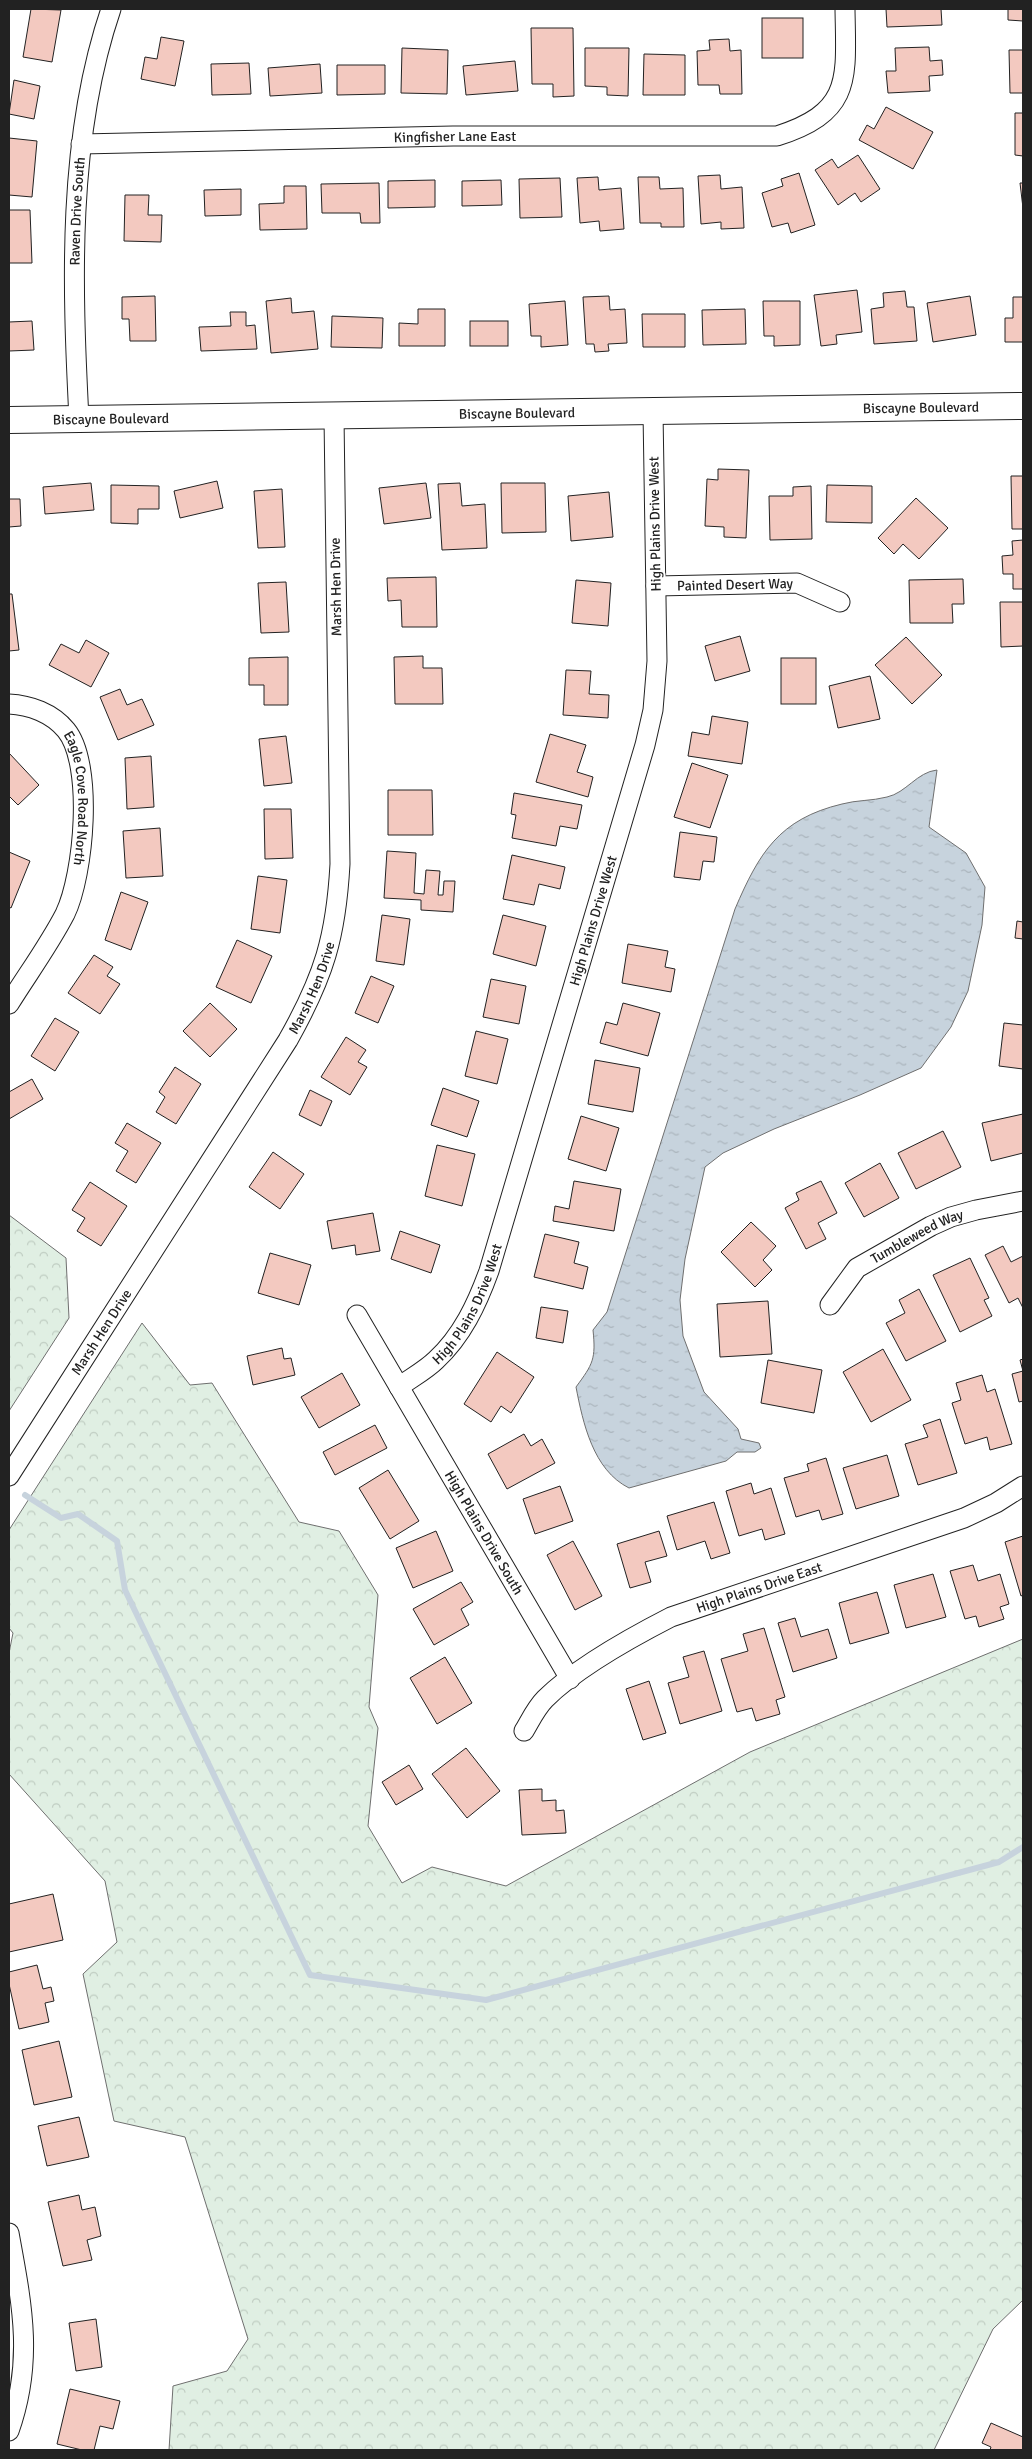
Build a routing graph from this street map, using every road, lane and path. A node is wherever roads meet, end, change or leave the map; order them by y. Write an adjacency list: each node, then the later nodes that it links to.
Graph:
1 (110, 9): 3 (street, Raven Drive South)
2 (845, 9): 3 (street, Kingfisher Lane East)
3 (81, 144): 7 (street, Raven Drive South)
4 (1023, 406): 5 (street, Biscayne Boulevard)
5 (653, 412): 6 (street, Biscayne Boulevard); 9 (street, High Plains Drive West)
6 (334, 416): 7 (street, Biscayne Boulevard); 17 (street, Marsh Hen Drive)
7 (79, 419): 8 (street, Biscayne Boulevard)
8 (9, 420)
9 (656, 586): 10 (street, Painted Desert Way); 16 (street, High Plains Drive West)
10 (840, 602)
11 (9, 704): 12 (street, Eagle Cove Road North)
12 (9, 1004)
13 (1023, 1201): 14 (street, Tumbleweed Way)
14 (830, 1305)
15 (358, 1315): 16 (street, High Plains Drive South)
16 (399, 1387): 19 (street, High Plains Drive South)
17 (9, 1476)
18 (1023, 1486): 19 (street, High Plains Drive East)
19 (570, 1678): 20 (street, High Plains Drive East)
20 (524, 1732)
21 (9, 2233): 22 (street)
22 (9, 2431)

